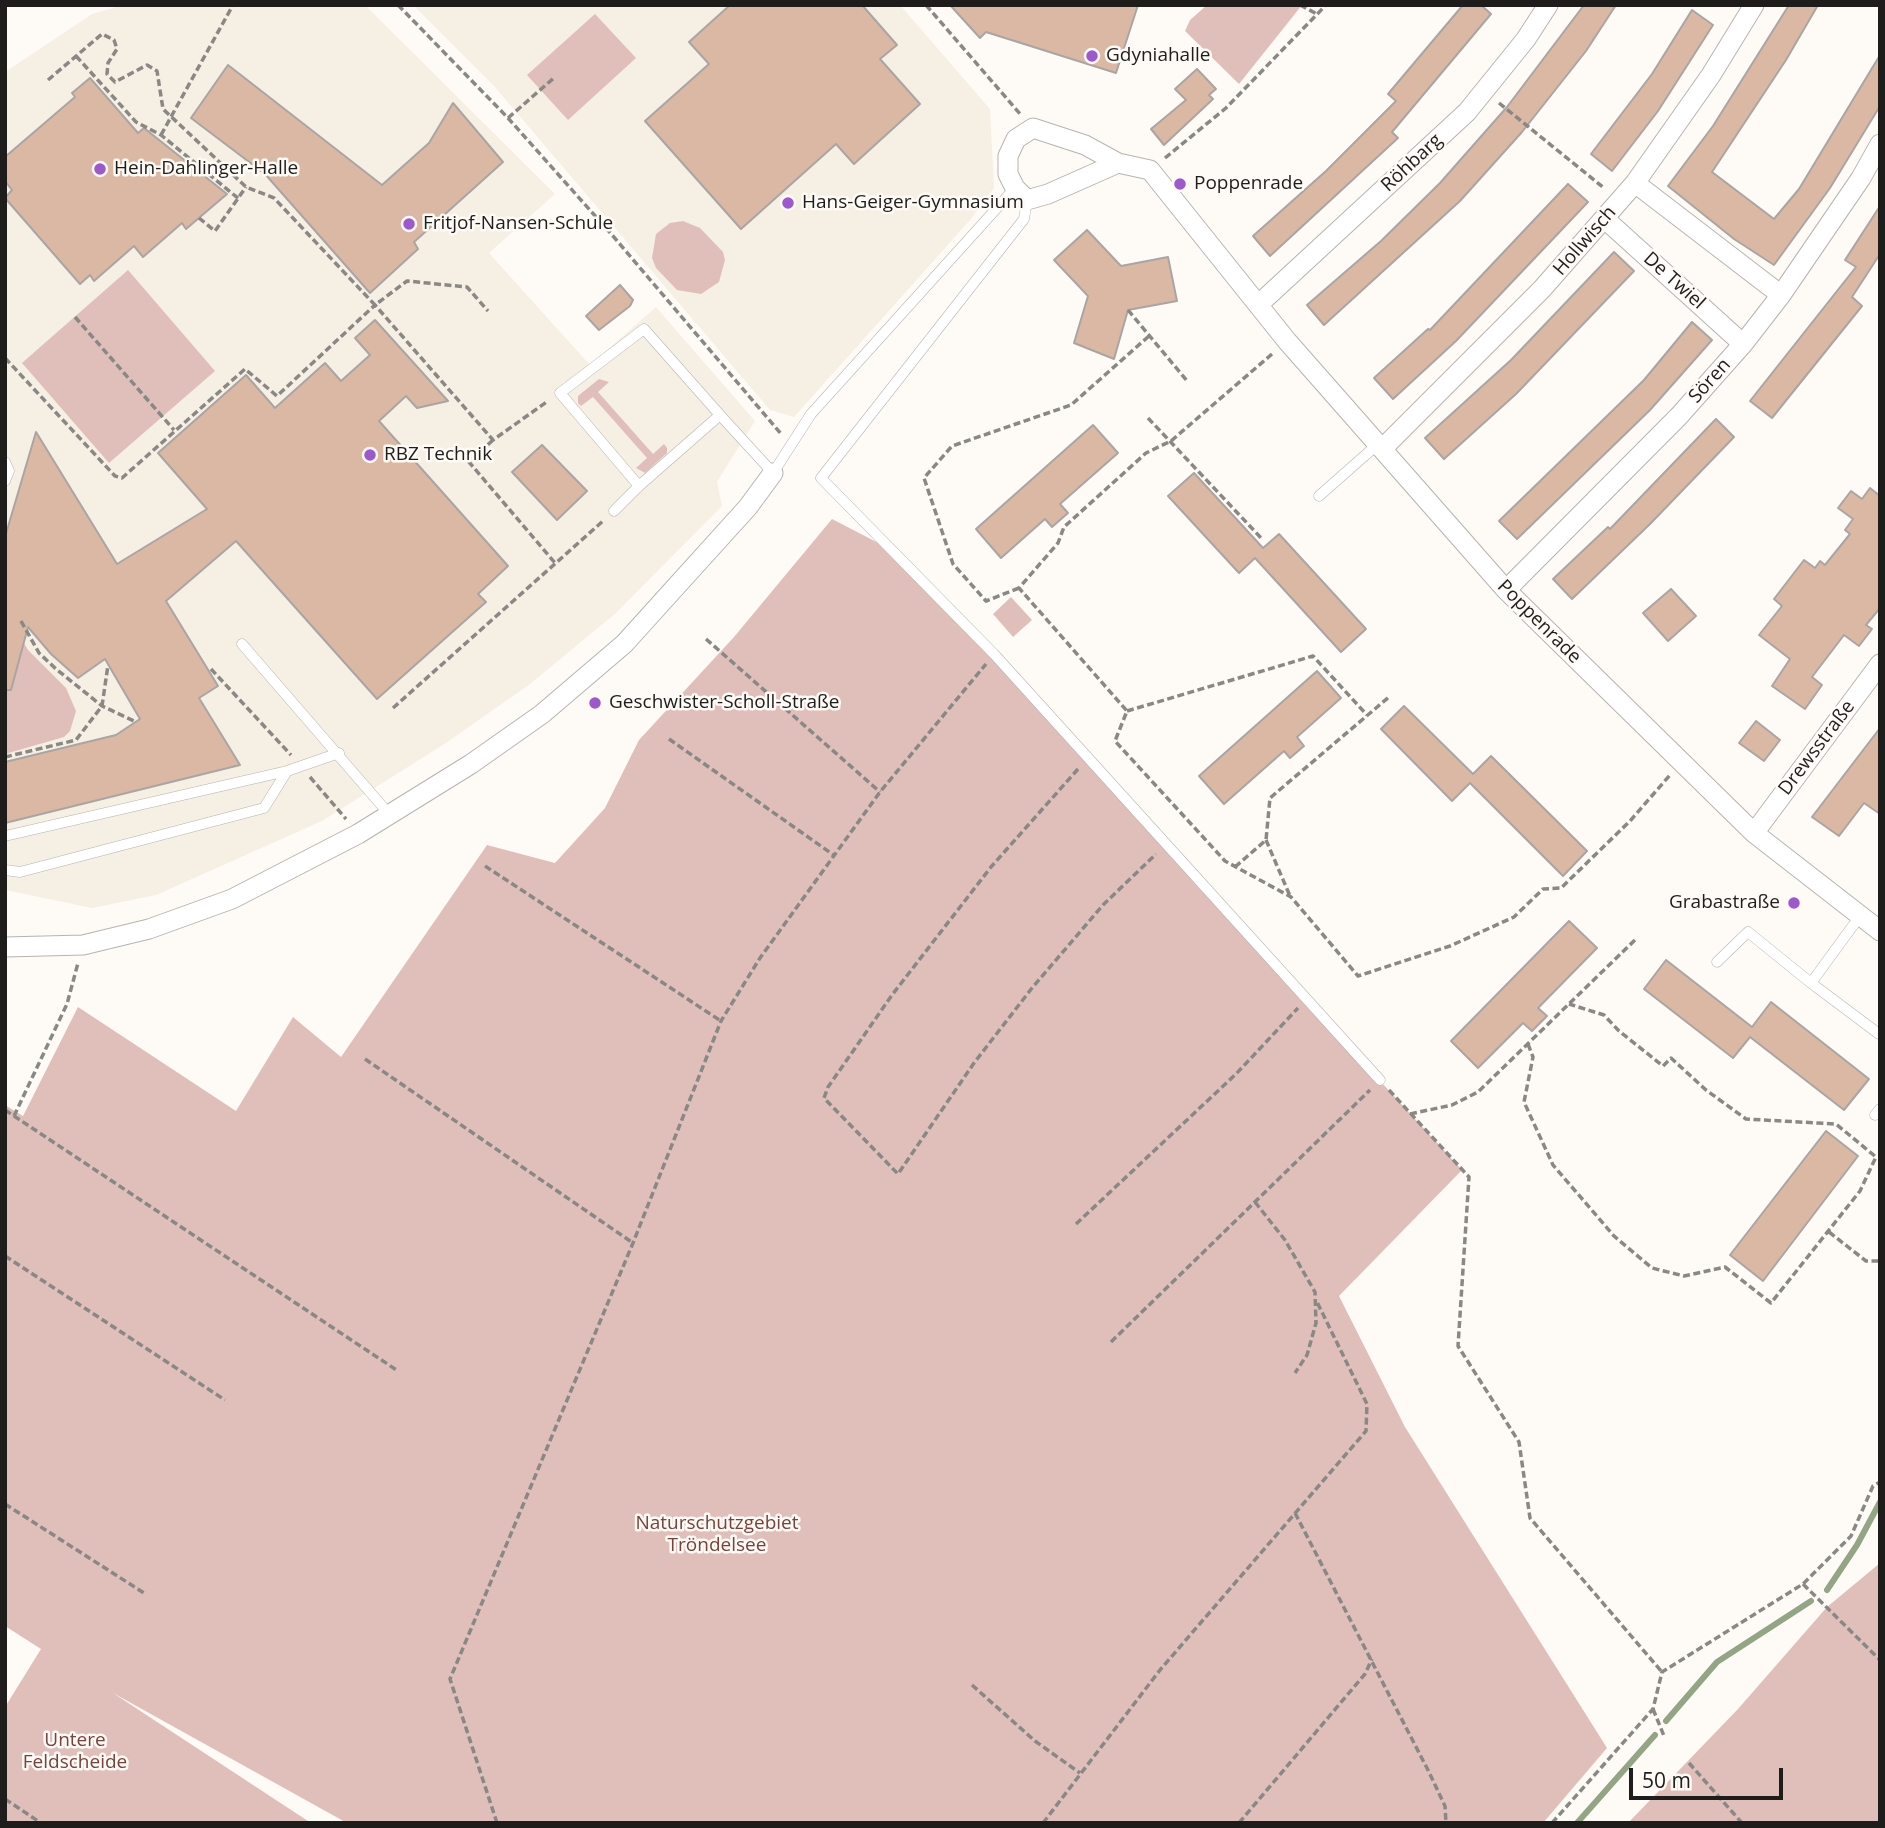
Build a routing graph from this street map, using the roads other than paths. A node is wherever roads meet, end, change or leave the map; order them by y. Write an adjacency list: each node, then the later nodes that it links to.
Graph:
1 (1548, 5): 9 (street, Röhbarg)
2 (1754, 5): 5 (street, Hollwisch)
3 (1880, 144): 8 (street, Sören)
4 (1118, 163): 6 (street); 6 (street); 9 (street, Poppenrade)
5 (1635, 183): 7 (street, Hollwisch); 8 (street)
6 (1021, 194): 14 (lane); 34 (lane)
7 (1605, 219): 10 (street, De Twiel); 12 (street, Hollwisch)
8 (1781, 295): 10 (street, Sören)
9 (1258, 305): 12 (street, Poppenrade)
10 (1743, 344): 19 (street, Sören)
11 (720, 415): 14 (lane); 16 (lane); 16 (lane)
12 (1380, 446): 17 (lane); 19 (street, Poppenrade)
13 (5, 462): 15 (lane)
14 (773, 473): 24 (street)
15 (5, 481)
16 (639, 486): 18 (lane)
17 (1319, 496)
18 (614, 511)
19 (1506, 590): 25 (street, Poppenrade)
20 (242, 644): 22 (lane)
21 (1880, 664): 25 (street, Drewsstraße)
22 (339, 753): 23 (lane); 24 (lane)
23 (286, 771): 26 (lane); 27 (lane)
24 (389, 814): 30 (street)
25 (1754, 833): 28 (street, Poppenrade)
26 (5, 836)
27 (5, 870)
28 (1860, 916): 29 (street, Poppenrade); 32 (lane)
29 (1880, 931)
30 (5, 947)
31 (1717, 962): 32 (lane)
32 (1811, 983): 33 (lane)
33 (1879, 1034)
34 (1380, 1080)

